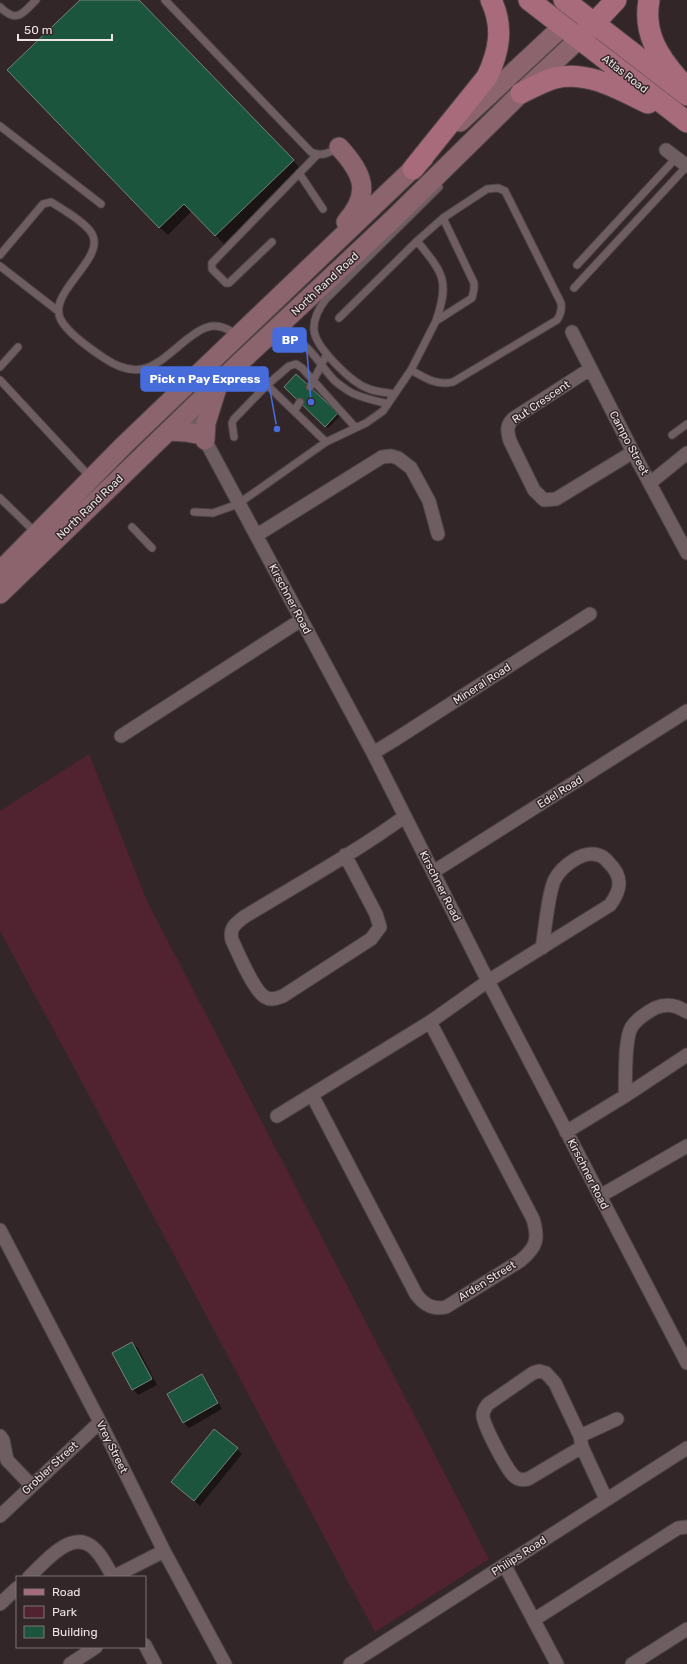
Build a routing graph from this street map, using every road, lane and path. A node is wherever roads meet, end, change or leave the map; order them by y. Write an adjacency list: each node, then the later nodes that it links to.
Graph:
1 (36, 0): 8 (lane)
2 (165, 0): 20 (lane)
3 (491, 0): 23 (main road)
4 (529, 0): 10 (main road, Atlas Road)
5 (616, 0): 9 (main road)
6 (649, 0): 12 (main road)
7 (577, 4): 9 (main road, Atlas Road); 10 (main road)
8 (0, 8)
9 (595, 23): 11 (main road); 14 (main road, Atlas Road)
10 (563, 26): 11 (main road, Atlas Road); 23 (main road, North Rand Road)
11 (579, 39): 13 (main road, North Rand Road); 16 (main road, Atlas Road)
12 (687, 90)
13 (521, 93): 15 (main road, North Rand Road); 16 (main road)
14 (687, 96)
15 (495, 119): 21 (lane); 42 (main road, North Rand Road)
16 (687, 122)
17 (0, 126): 26 (lane)
18 (339, 147): 20 (lane); 34 (main road)
19 (671, 154): 22 (street); 32 (lane)
20 (317, 155): 24 (lane)
21 (467, 157)
22 (687, 166): 35 (lane)
23 (413, 169): 34 (main road, North Rand Road)
24 (299, 173): 27 (lane); 30 (lane)
25 (446, 179): 43 (lane)
26 (101, 204)
27 (323, 208)
28 (443, 218): 29 (lane); 38 (lane); 47 (lane)
29 (417, 241): 37 (lane); 38 (lane)
30 (272, 242)
31 (0, 255): 36 (lane)
32 (577, 265)
33 (0, 266): 36 (lane)
34 (296, 279): 40 (main road, North Rand Road)
35 (574, 288)
36 (58, 311): 40 (lane)
37 (339, 318)
38 (436, 321): 47 (lane)
39 (572, 332): 46 (street, Campo Street)
40 (238, 336): 66 (main road, North Rand Road)
41 (18, 347): 45 (lane)
42 (251, 353): 44 (lane); 49 (main road, North Rand Road)
43 (327, 354): 44 (lane); 52 (lane)
44 (322, 365): 50 (lane); 54 (lane)
45 (0, 367)
46 (590, 369): 64 (street, Campo Street); 64 (street, Rut Crescent)
47 (411, 370): 52 (lane)
48 (0, 380): 66 (lane)
49 (219, 382): 56 (main road, North Rand Road); 62 (main road)
50 (312, 384): 51 (lane); 58 (lane)
51 (267, 385): 55 (lane); 61 (lane)
52 (394, 394): 54 (lane)
53 (300, 402): 55 (lane)
54 (388, 404): 58 (lane)
55 (294, 411): 63 (lane)
56 (188, 413): 59 (main road, North Rand Road); 62 (street, Kirschner Road); 72 (main road)
57 (687, 424): 60 (lane)
58 (355, 427): 63 (lane)
59 (168, 431): 62 (main road); 78 (main road, North Rand Road)
60 (672, 435)
61 (234, 437)
62 (203, 438): 69 (street, Kirschner Road)
63 (326, 442): 69 (lane)
64 (633, 452): 67 (street, Campo Street)
65 (687, 453): 67 (street)
66 (91, 478): 72 (main road, North Rand Road)
67 (650, 483): 76 (street, Campo Street)
68 (0, 498): 72 (lane)
69 (238, 504): 70 (lane); 74 (street, Kirschner Road)
70 (194, 512)
71 (132, 528): 75 (lane)
72 (39, 530): 77 (main road, North Rand Road)
73 (438, 534): 74 (street)
74 (257, 535): 80 (street, Kirschner Road)
75 (152, 548)
76 (687, 553)
77 (0, 571)
78 (0, 594)
79 (590, 614): 83 (street, Mineral Road)
80 (301, 620): 82 (street); 83 (street, Kirschner Road)
81 (687, 711): 86 (street, Edel Road)
82 (121, 736)
83 (372, 753): 84 (street, Kirschner Road)
84 (404, 817): 85 (street); 86 (street, Kirschner Road)
85 (345, 855): 85 (street)
86 (433, 872): 88 (street, Kirschner Road)
87 (542, 948): 87 (street); 88 (street)
88 (488, 981): 90 (street); 95 (street, Kirschner Road)
89 (687, 1012): 93 (street)
90 (430, 1022): 92 (street); 92 (street, Arden Street)
91 (687, 1055): 93 (street)
92 (312, 1094): 94 (street)
93 (625, 1096): 95 (street)
94 (277, 1116)
95 (566, 1132): 97 (street, Kirschner Road)
96 (687, 1146): 97 (street)
97 (600, 1196): 99 (street, Kirschner Road)
98 (0, 1230): 101 (street, Vrey Street)
99 (687, 1363)
100 (617, 1419): 103 (street)
101 (100, 1422): 105 (street, Grobler Street); 109 (street, Vrey Street)
102 (0, 1436): 105 (street)
103 (581, 1442): 103 (street); 106 (street)
104 (687, 1448): 106 (street, Philips Road)
105 (31, 1485): 107 (street, Grobler Street)
106 (606, 1499): 110 (street, Philips Road)
107 (0, 1516)
108 (687, 1527): 116 (street)
109 (164, 1551): 113 (street); 122 (street, Vrey Street)
110 (505, 1566): 116 (street); 123 (street, Philips Road)
111 (30, 1576): 112 (street)
112 (112, 1576)
113 (115, 1576)
114 (16, 1589): 115 (street)
115 (0, 1604)
116 (535, 1619): 124 (street)
117 (687, 1628): 125 (street)
118 (146, 1647): 121 (street)
119 (94, 1648): 120 (street)
120 (70, 1664)
121 (155, 1664)
122 (225, 1664)
123 (350, 1664)
124 (557, 1664)
125 (632, 1664)

